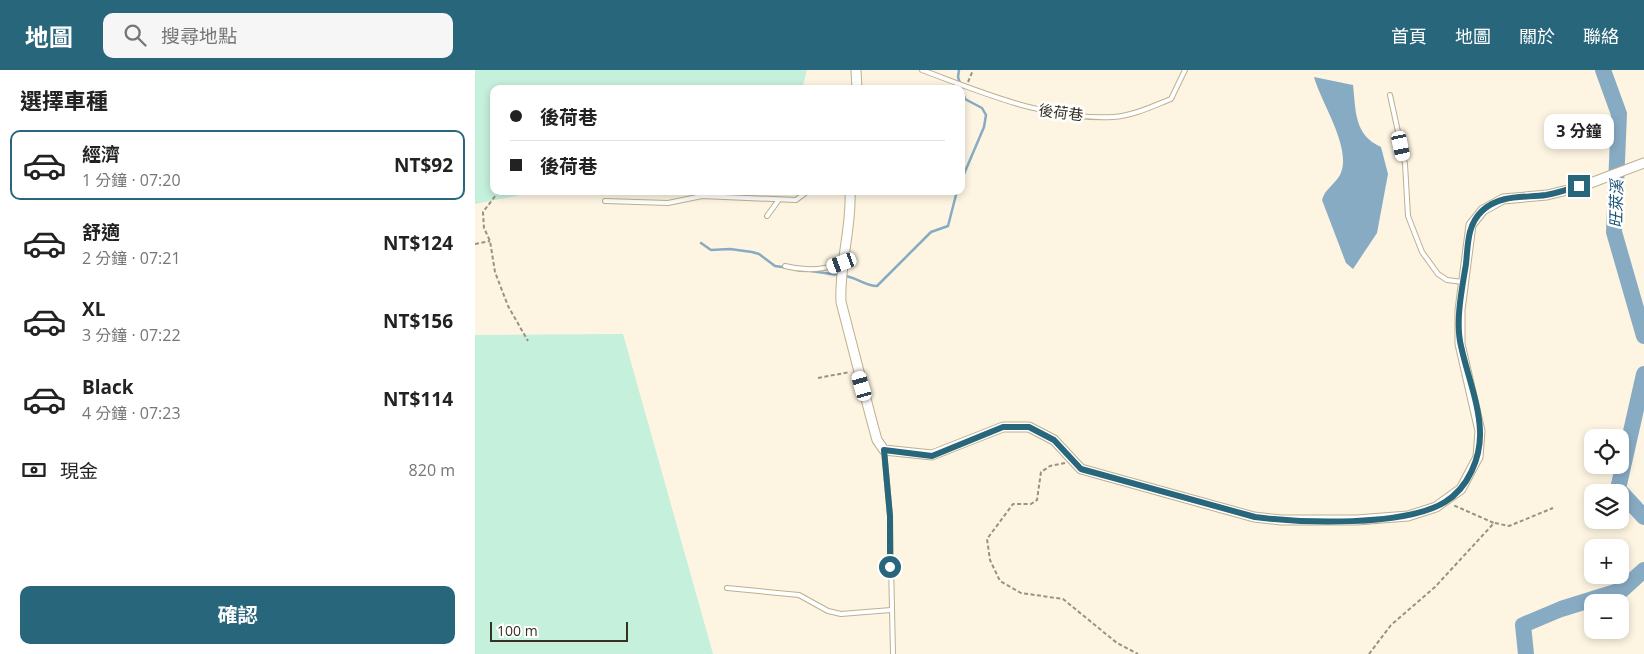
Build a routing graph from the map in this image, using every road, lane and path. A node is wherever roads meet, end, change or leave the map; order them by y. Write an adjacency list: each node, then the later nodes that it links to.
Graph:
1 (856, 70): 5 (street)
2 (922, 70): 6 (lane, 後荷巷)
3 (973, 70): 7 (path)
4 (1185, 70): 7 (lane, 後荷巷)
5 (857, 85)
6 (963, 85)
7 (966, 86)
8 (1391, 95): 20 (lane)
9 (1643, 164): 20 (street)
10 (496, 195): 16 (path)
11 (803, 195): 13 (lane)
12 (850, 195): 18 (street)
13 (778, 200): 14 (lane); 15 (lane)
14 (605, 201)
15 (767, 216)
16 (489, 241): 17 (path); 21 (path)
17 (475, 244)
18 (842, 263): 19 (lane); 22 (street)
19 (785, 266)
20 (1463, 282): 26 (street)
21 (528, 341)
22 (857, 370): 23 (path); 24 (street)
23 (818, 378)
24 (884, 450): 25 (street); 30 (lane)
25 (1072, 461): 26 (street); 32 (path)
26 (1446, 502): 28 (path)
27 (1553, 508): 28 (path)
28 (1494, 522): 33 (path)
29 (727, 588): 30 (lane)
30 (891, 610): 31 (lane)
31 (893, 654)
32 (1138, 654)
33 (1369, 654)

